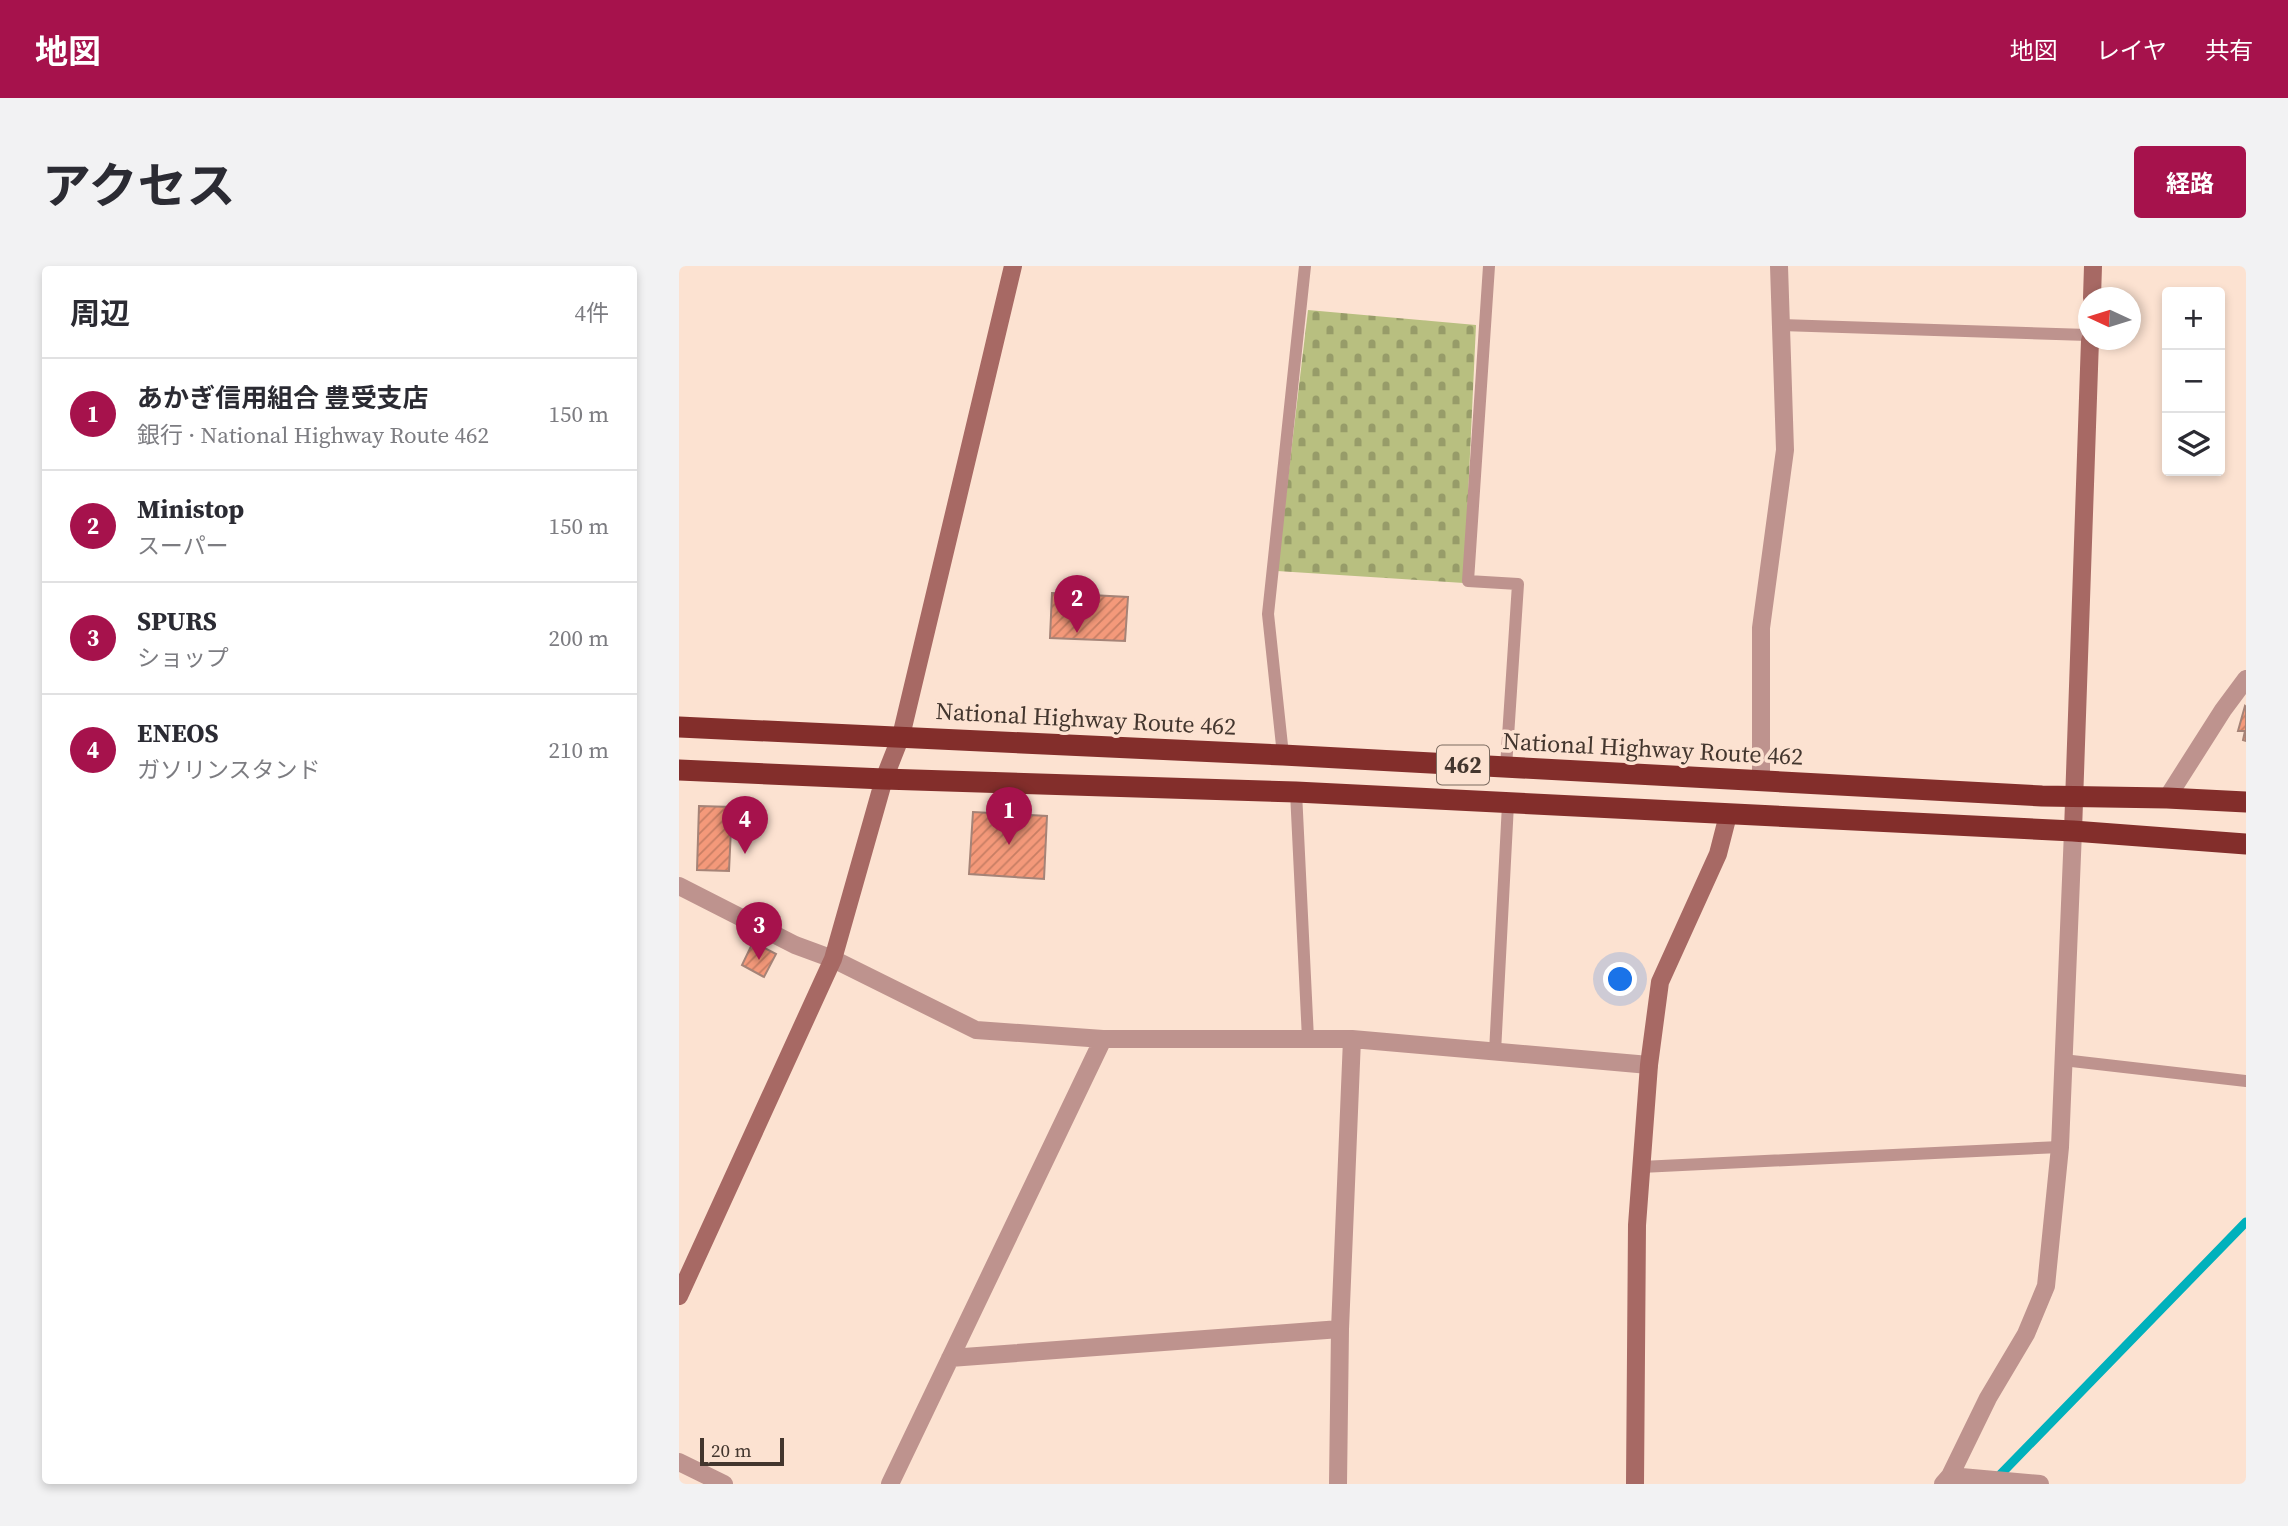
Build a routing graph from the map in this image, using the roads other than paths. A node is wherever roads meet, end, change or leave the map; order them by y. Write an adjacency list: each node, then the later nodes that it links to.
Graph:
1 (1013, 266): 12 (street)
2 (1305, 266): 13 (lane)
3 (1489, 266): 14 (lane)
4 (1779, 266): 7 (street)
5 (2093, 266): 6 (street)
6 (2092, 287)
7 (1781, 325): 8 (lane); 17 (street)
8 (2078, 337)
9 (2089, 350): 19 (street)
10 (2246, 679): 20 (street)
11 (679, 727): 12 (highway, National Highway Route 462 / 462)
12 (901, 736): 13 (highway, National Highway Route 462 / 462); 16 (street)
13 (1283, 755): 14 (highway, National Highway Route 462 / 462)
14 (1506, 767): 17 (highway, National Highway Route 462 / 462)
15 (679, 770): 16 (highway, 462)
16 (884, 779): 18 (highway, 462); 27 (street)
17 (1761, 781): 19 (highway, National Highway Route 462 / 462)
18 (1296, 792): 22 (highway, 462); 29 (lane)
19 (2074, 798): 20 (highway, National Highway Route 462 / 462); 24 (street)
20 (2167, 798): 21 (highway, National Highway Route 462 / 462)
21 (2246, 802)
22 (1508, 804): 23 (highway, 462); 31 (lane)
23 (1728, 816): 24 (highway, 462); 33 (street)
24 (2073, 831): 25 (highway, 462); 32 (street)
25 (2246, 844)
26 (679, 886): 27 (street)
27 (833, 958): 28 (street); 37 (street)
28 (1103, 1039): 29 (street); 39 (street)
29 (1308, 1039): 30 (street)
30 (1352, 1039): 31 (street); 38 (street)
31 (1495, 1052): 33 (street)
32 (2063, 1060): 34 (lane); 35 (street)
33 (1649, 1065): 36 (street)
34 (2246, 1081)
35 (2060, 1147): 36 (lane); 41 (street)
36 (1641, 1167): 46 (street)
37 (679, 1296)
38 (1340, 1329): 39 (street); 45 (street)
39 (950, 1358): 44 (street)
40 (679, 1462): 43 (street)
41 (1946, 1480): 42 (street)
42 (2011, 1482): 47 (street)
43 (724, 1484)
44 (890, 1484)
45 (1338, 1484)
46 (1635, 1484)
47 (2040, 1484)

